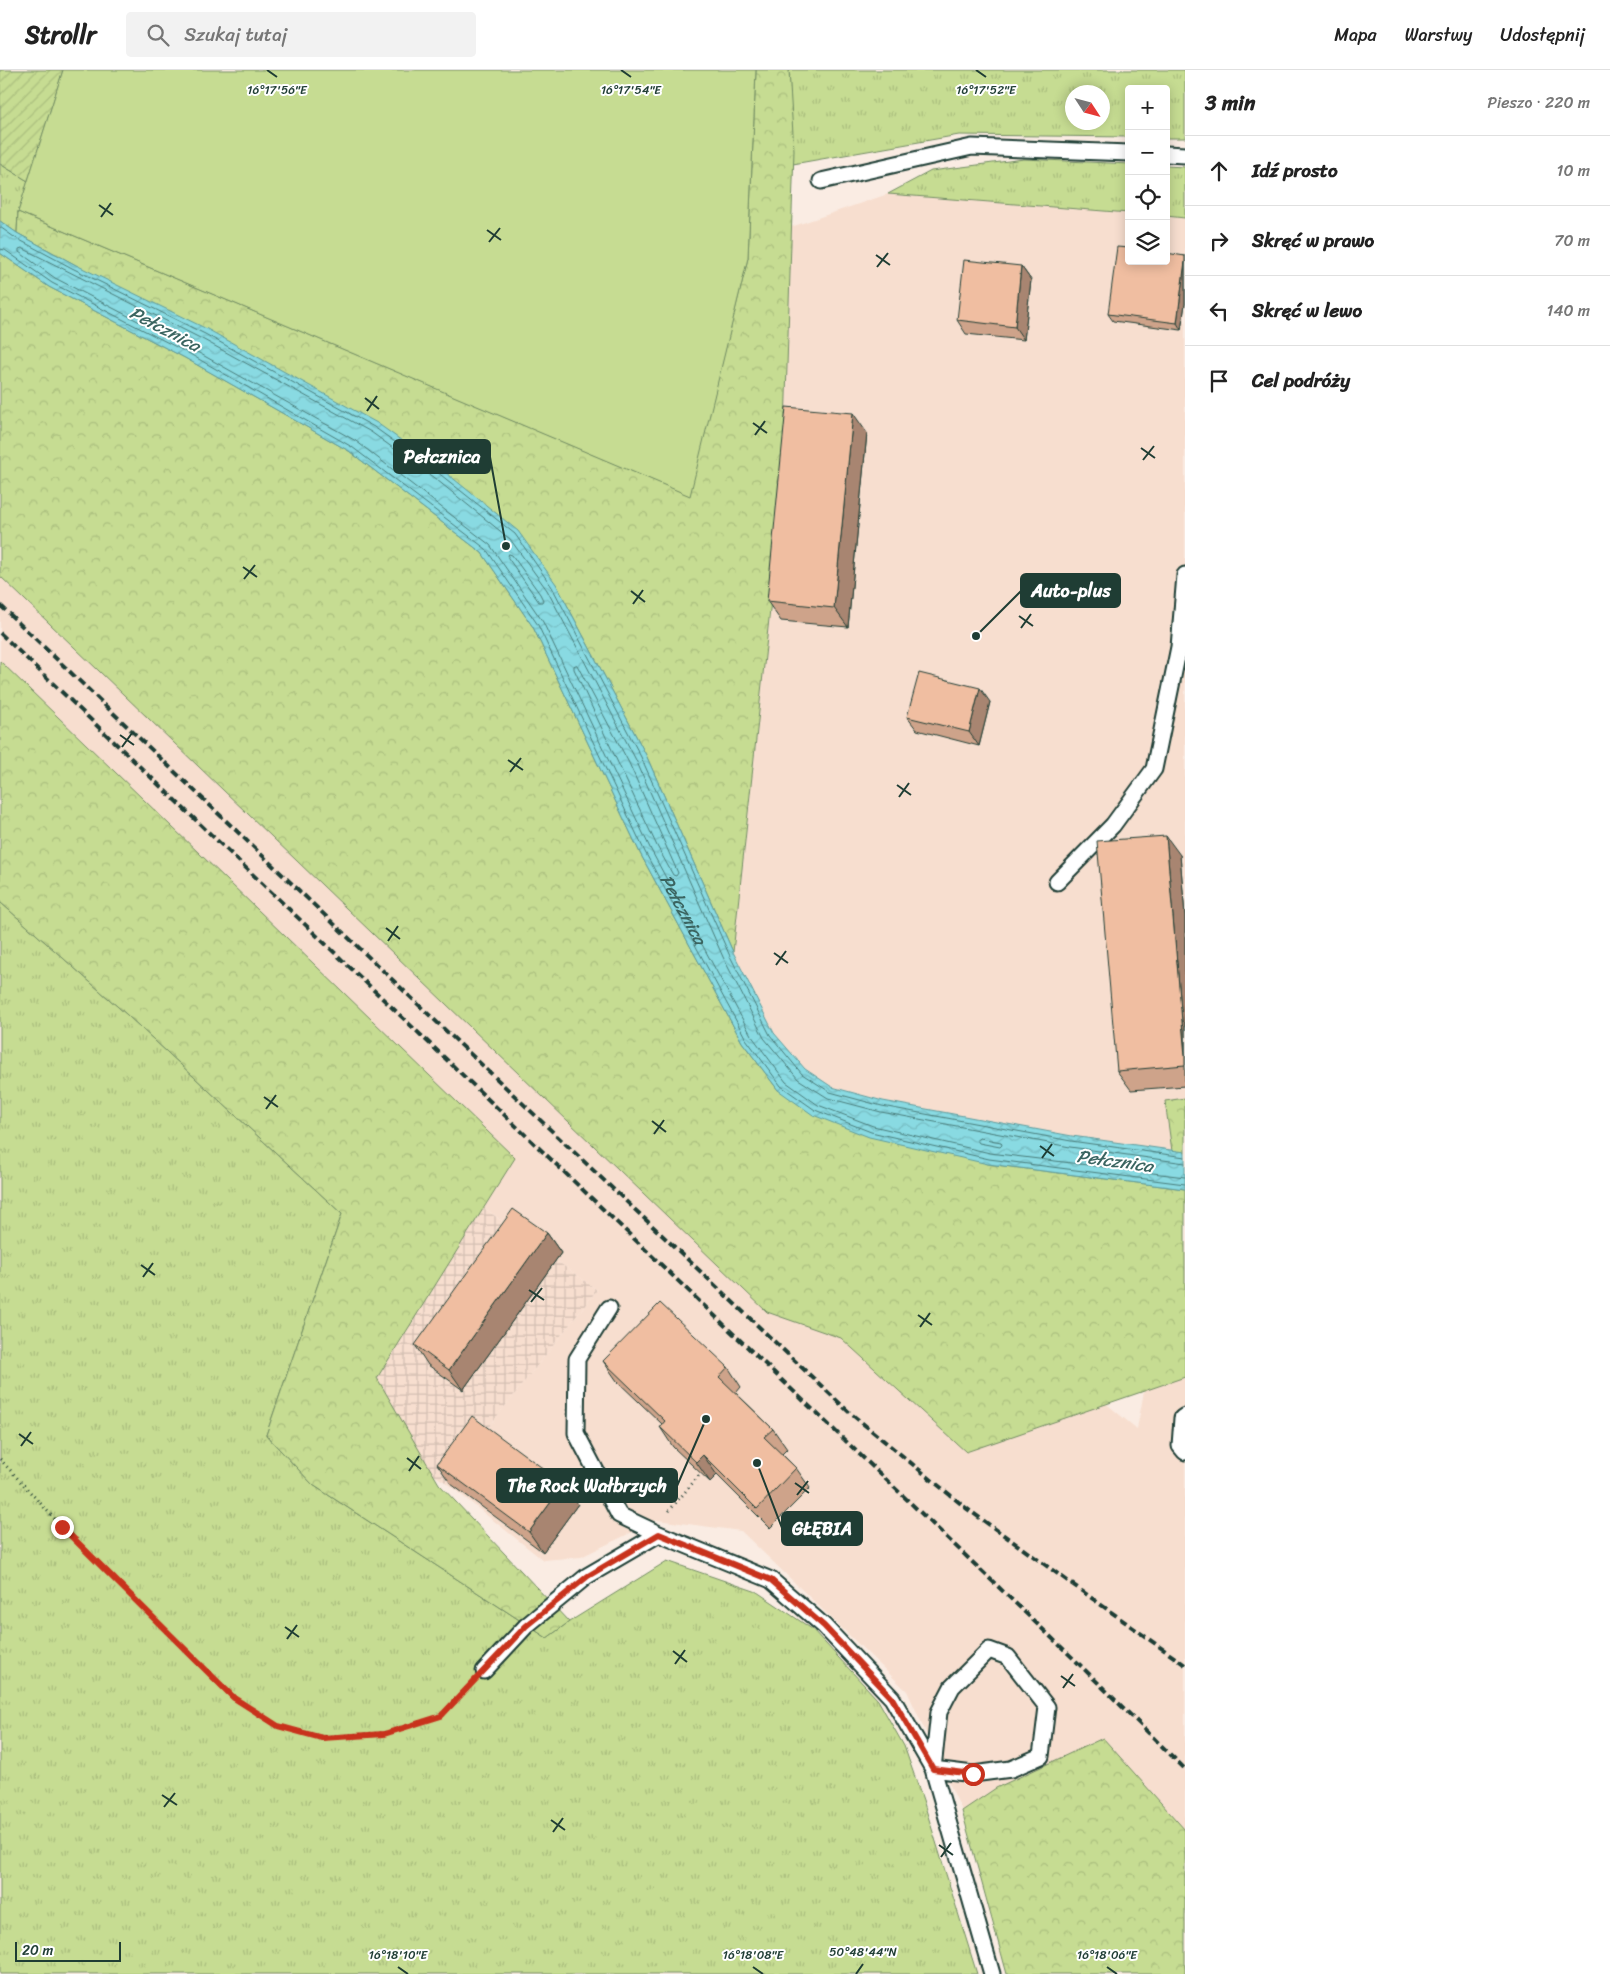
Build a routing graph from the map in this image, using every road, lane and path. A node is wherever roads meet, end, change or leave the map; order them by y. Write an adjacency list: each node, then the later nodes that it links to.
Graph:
1 (1125, 153): 4 (lane)
2 (1170, 154): 3 (lane)
3 (1185, 155)
4 (821, 181)
5 (1185, 575): 6 (lane)
6 (1057, 882)
7 (609, 1308): 13 (lane)
8 (1185, 1416): 9 (lane)
9 (1185, 1452)
10 (0, 1459): 14 (path)
11 (701, 1473): 12 (path)
12 (666, 1514)
13 (659, 1534): 14 (lane); 15 (lane)
14 (484, 1671)
15 (933, 1769): 15 (lane); 16 (lane)
16 (992, 1974)

